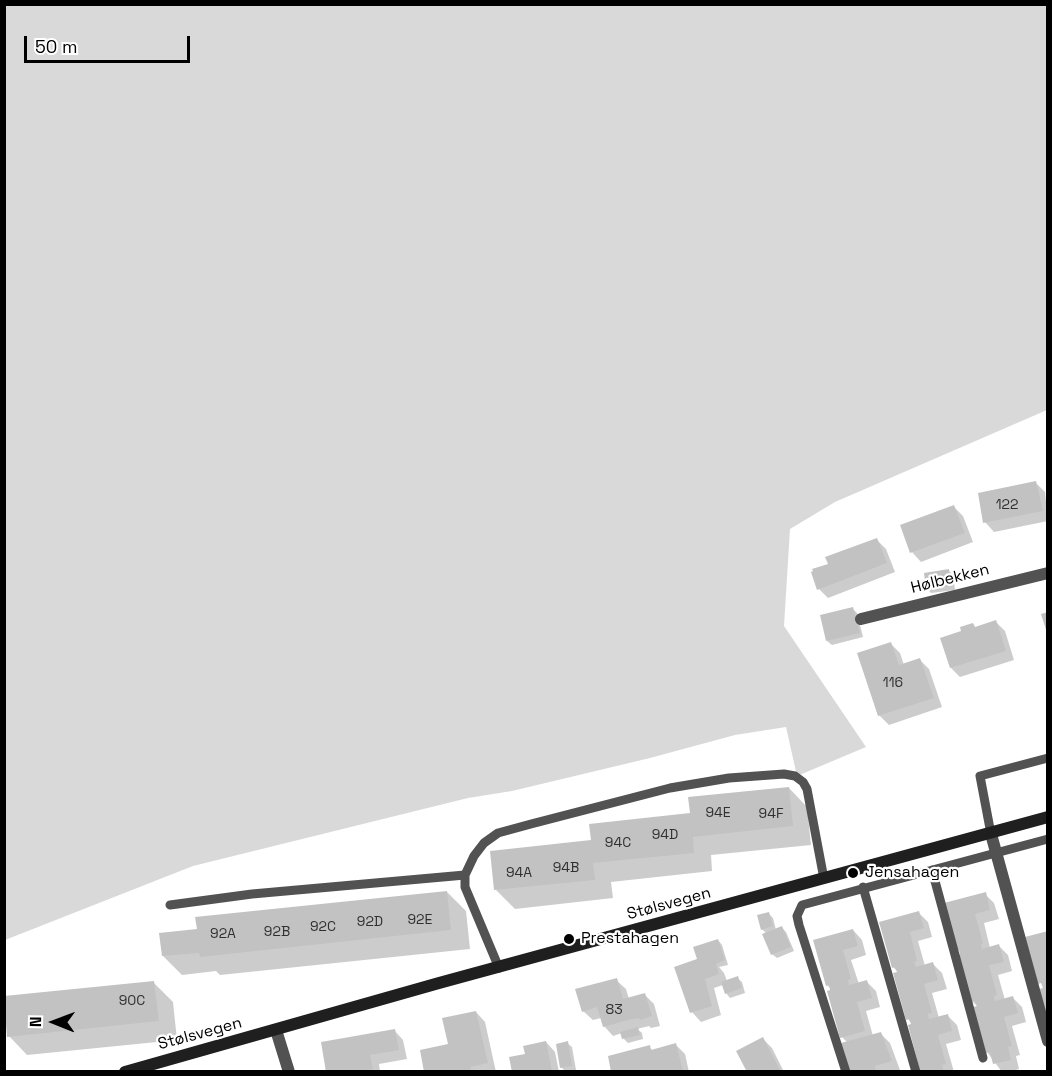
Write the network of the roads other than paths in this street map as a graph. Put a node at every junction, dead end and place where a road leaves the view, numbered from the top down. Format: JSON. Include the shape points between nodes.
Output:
{"nodes":[{"id":1,"x":1047,"y":573,"type":"edge"},
{"id":2,"x":861,"y":619,"type":"dead end"},
{"id":3,"x":1047,"y":758,"type":"edge"},
{"id":4,"x":1047,"y":817,"type":"edge"},
{"id":5,"x":992,"y":834,"type":"junction"},
{"id":6,"x":1047,"y":839,"type":"edge"},
{"id":7,"x":997,"y":853,"type":"junction"},
{"id":8,"x":932,"y":870,"type":"junction"},
{"id":9,"x":465,"y":875,"type":"junction"},
{"id":10,"x":824,"y":879,"type":"junction"},
{"id":11,"x":863,"y":888,"type":"junction"},
{"id":12,"x":170,"y":905,"type":"dead end"},
{"id":13,"x":498,"y":968,"type":"junction"},
{"id":14,"x":276,"y":1030,"type":"junction"},
{"id":15,"x":1047,"y":1041,"type":"edge"},
{"id":16,"x":983,"y":1058,"type":"dead end"},
{"id":17,"x":125,"y":1071,"type":"edge"},
{"id":18,"x":289,"y":1071,"type":"edge"},
{"id":19,"x":846,"y":1071,"type":"edge"},
{"id":20,"x":916,"y":1071,"type":"edge"}],
"edges":[{"from":1,"to":2,"type":"street","name":"Hølbekken"},
{"from":3,"to":5,"type":"lane","via":[[980,776]]},
{"from":4,"to":5,"type":"street","name":"Stølsvegen"},
{"from":5,"to":7,"type":"street"},
{"from":5,"to":10,"type":"street","name":"Stølsvegen"},
{"from":6,"to":7,"type":"lane"},
{"from":7,"to":8,"type":"lane"},
{"from":7,"to":15,"type":"street"},
{"from":8,"to":11,"type":"lane"},
{"from":8,"to":16,"type":"lane"},
{"from":9,"to":10,"type":"lane","via":[[484,843],[498,833],[670,788],[783,774],[795,776],[807,789]]},
{"from":9,"to":12,"type":"lane"},
{"from":9,"to":13,"type":"lane","via":[[465,887]]},
{"from":10,"to":13,"type":"street","name":"Stølsvegen"},
{"from":11,"to":19,"type":"lane","via":[[802,905],[797,916]]},
{"from":11,"to":20,"type":"lane"},
{"from":13,"to":14,"type":"street","name":"Stølsvegen"},
{"from":14,"to":17,"type":"street","name":"Stølsvegen"},
{"from":14,"to":18,"type":"street"}]}
